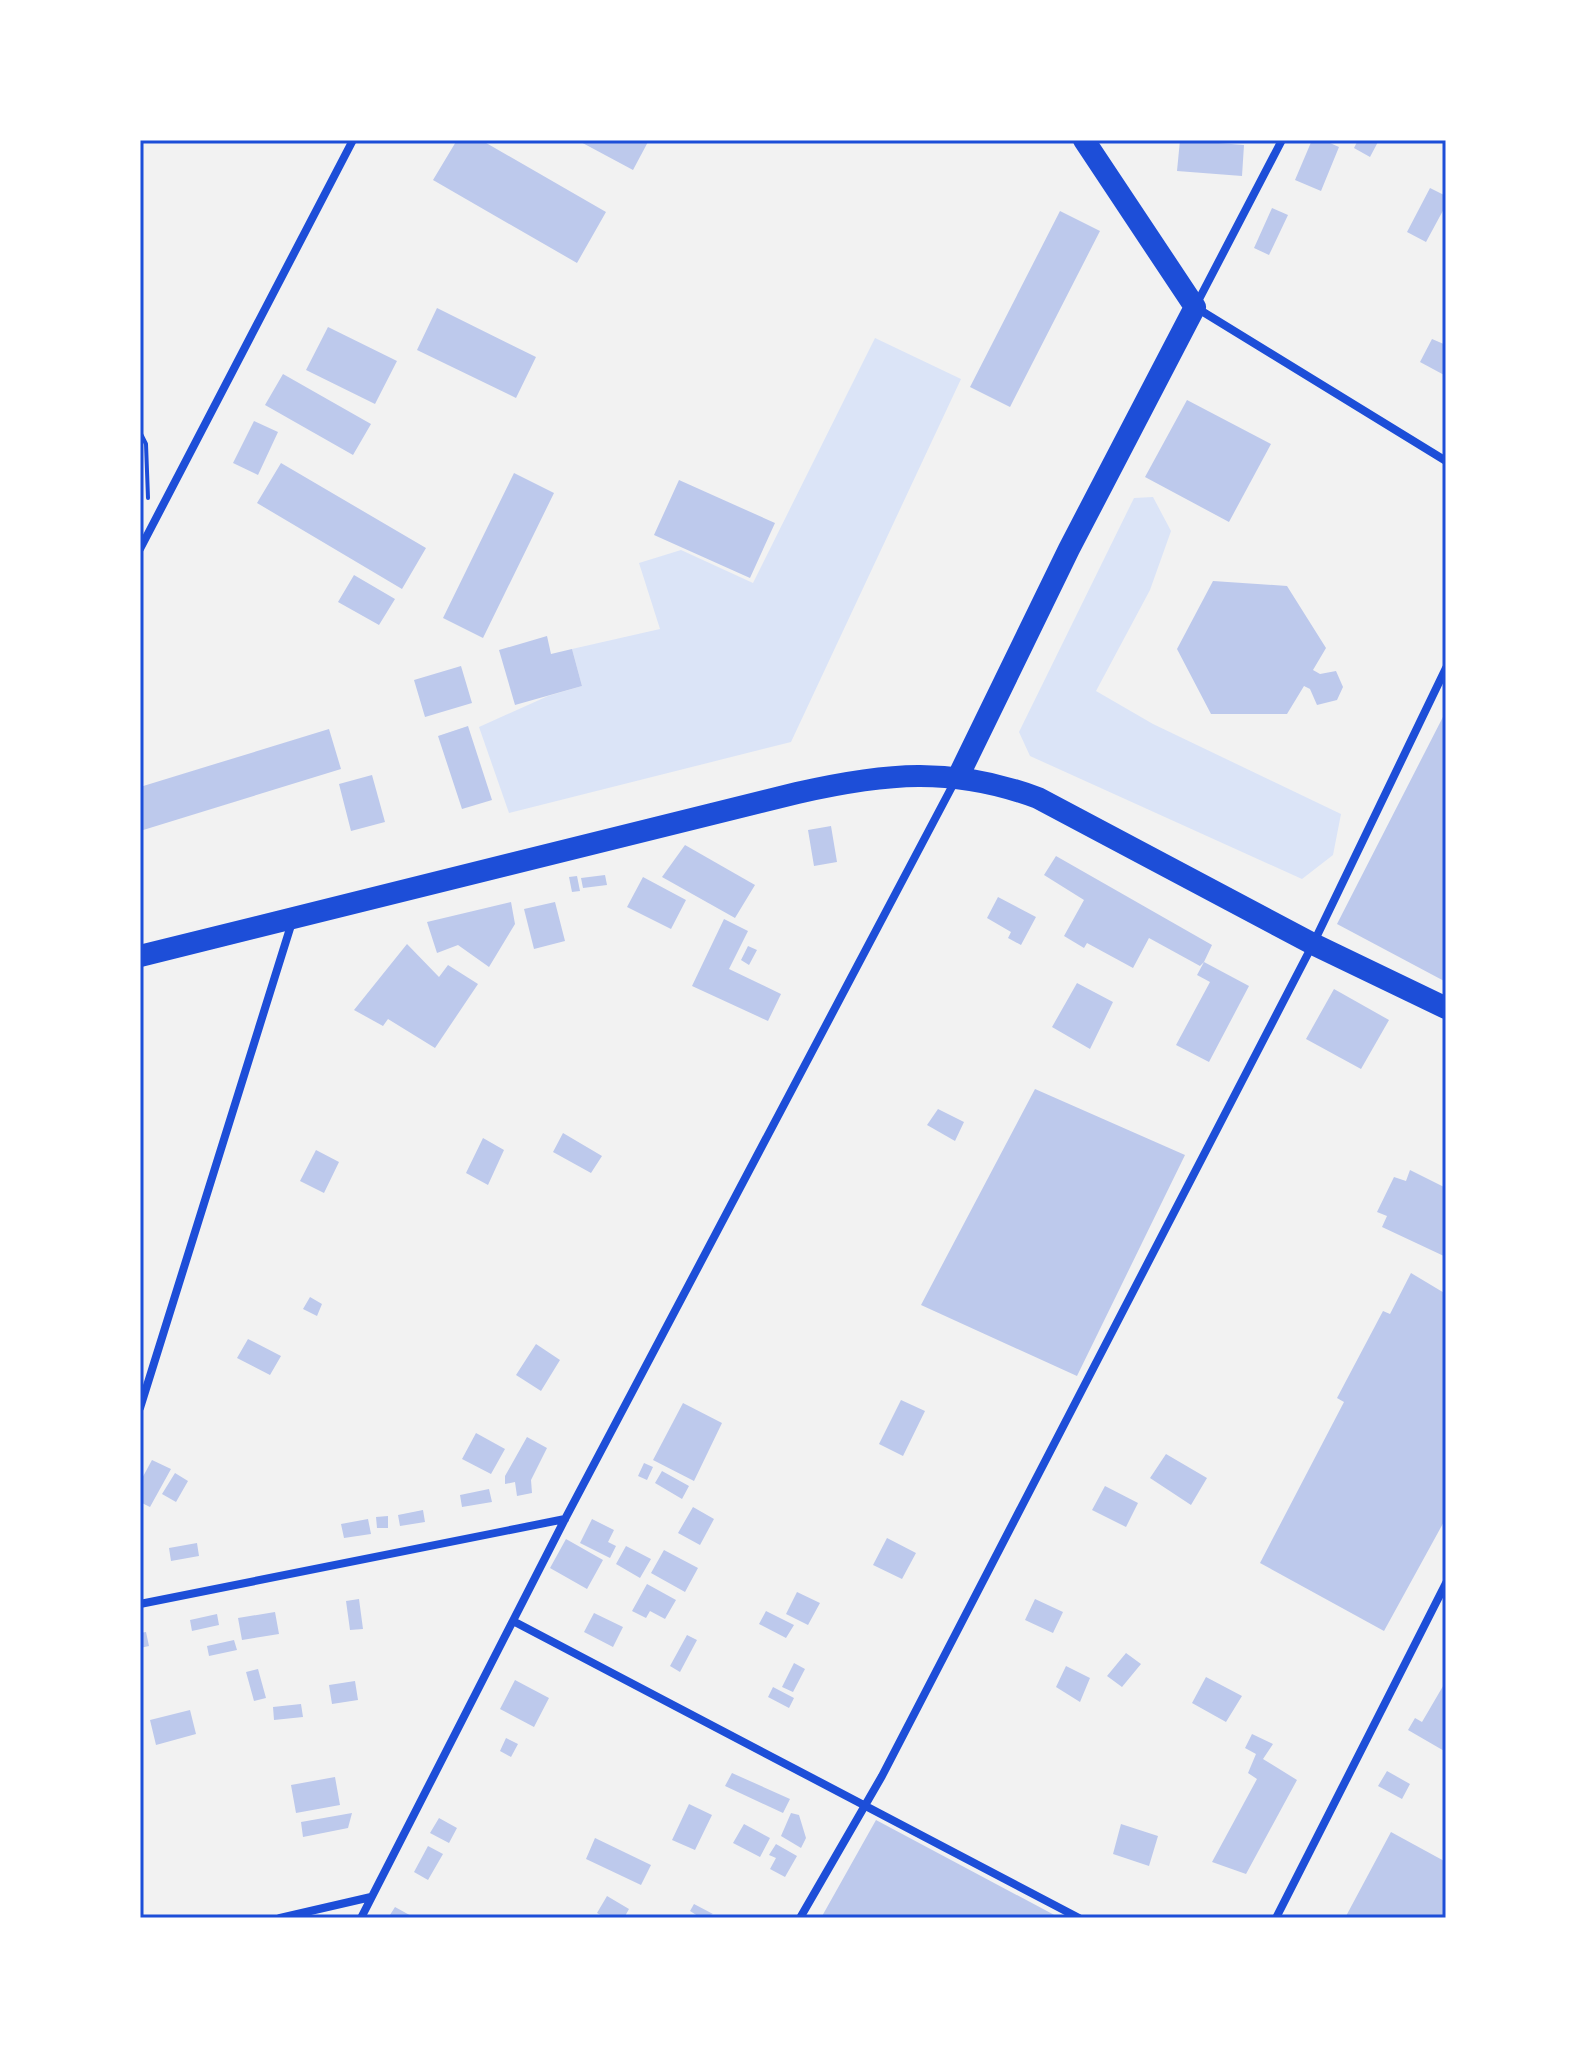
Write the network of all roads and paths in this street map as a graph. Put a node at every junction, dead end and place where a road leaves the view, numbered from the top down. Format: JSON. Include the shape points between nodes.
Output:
{"nodes":[{"id":1,"x":353,"y":140,"type":"edge"},
{"id":2,"x":1084,"y":140,"type":"edge"},
{"id":3,"x":1282,"y":140,"type":"edge"},
{"id":4,"x":1195,"y":307,"type":"junction"},
{"id":5,"x":140,"y":432,"type":"edge"},
{"id":6,"x":1446,"y":461,"type":"edge"},
{"id":7,"x":148,"y":533,"type":"junction"},
{"id":8,"x":140,"y":549,"type":"edge"},
{"id":9,"x":1446,"y":668,"type":"edge"},
{"id":10,"x":958,"y":777,"type":"junction"},
{"id":11,"x":293,"y":921,"type":"junction"},
{"id":12,"x":1313,"y":944,"type":"junction"},
{"id":13,"x":140,"y":956,"type":"edge"},
{"id":14,"x":1446,"y":1008,"type":"edge"},
{"id":15,"x":140,"y":1408,"type":"edge"},
{"id":16,"x":565,"y":1519,"type":"junction"},
{"id":17,"x":1446,"y":1583,"type":"edge"},
{"id":18,"x":140,"y":1604,"type":"edge"},
{"id":19,"x":513,"y":1621,"type":"junction"},
{"id":20,"x":865,"y":1807,"type":"junction"},
{"id":21,"x":371,"y":1897,"type":"junction"},
{"id":22,"x":280,"y":1918,"type":"edge"},
{"id":23,"x":361,"y":1918,"type":"edge"},
{"id":24,"x":800,"y":1918,"type":"edge"},
{"id":25,"x":1079,"y":1918,"type":"edge"},
{"id":26,"x":1276,"y":1918,"type":"edge"}],
"edges":[{"from":1,"to":7,"type":"street"},
{"from":2,"to":4,"type":"highway"},
{"from":3,"to":4,"type":"street"},
{"from":4,"to":6,"type":"street"},
{"from":4,"to":10,"type":"highway"},
{"from":5,"to":7,"type":"path","via":[[146,444]]},
{"from":7,"to":8,"type":"street"},
{"from":9,"to":12,"type":"street"},
{"from":10,"to":11,"type":"highway","via":[[911,773],[858,779]]},
{"from":10,"to":12,"type":"highway","via":[[1038,798]]},
{"from":10,"to":16,"type":"street"},
{"from":11,"to":13,"type":"highway"},
{"from":11,"to":15,"type":"street"},
{"from":12,"to":14,"type":"highway"},
{"from":12,"to":20,"type":"street"},
{"from":16,"to":18,"type":"street"},
{"from":16,"to":19,"type":"street"},
{"from":17,"to":26,"type":"street"},
{"from":19,"to":20,"type":"street"},
{"from":19,"to":21,"type":"street"},
{"from":20,"to":24,"type":"street"},
{"from":20,"to":25,"type":"street"},
{"from":21,"to":22,"type":"street"},
{"from":21,"to":23,"type":"street"}]}
